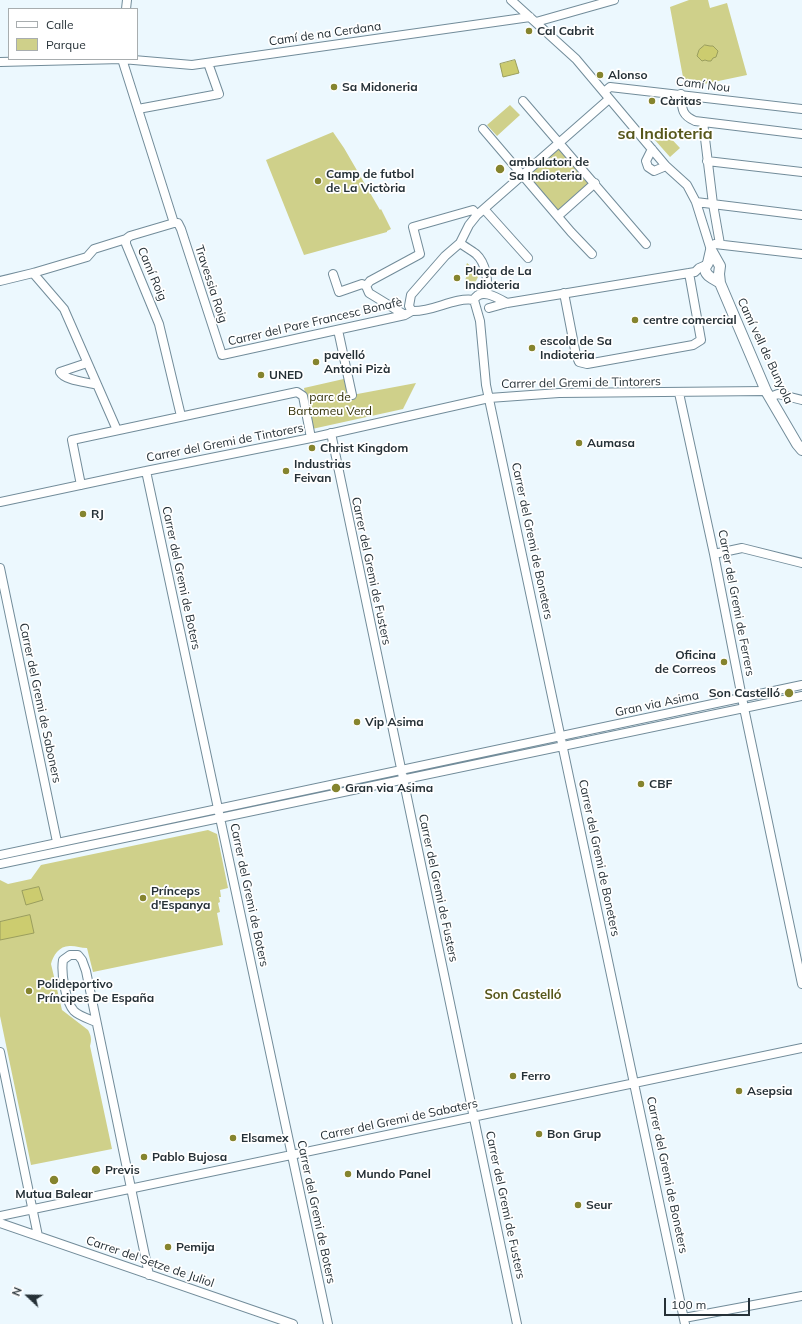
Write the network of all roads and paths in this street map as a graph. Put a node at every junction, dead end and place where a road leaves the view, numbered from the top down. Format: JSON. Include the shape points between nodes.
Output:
{"nodes":[{"id":1,"x":512,"y":0,"type":"edge"},
{"id":2,"x":614,"y":0,"type":"edge"},
{"id":3,"x":533,"y":20,"type":"junction"},
{"id":4,"x":81,"y":60,"type":"edge"},
{"id":5,"x":122,"y":60,"type":"edge"},
{"id":6,"x":138,"y":60,"type":"edge"},
{"id":7,"x":0,"y":62,"type":"edge"},
{"id":8,"x":208,"y":63,"type":"junction"},
{"id":9,"x":604,"y":92,"type":"junction"},
{"id":10,"x":681,"y":94,"type":"junction"},
{"id":11,"x":609,"y":99,"type":"junction"},
{"id":12,"x":523,"y":101,"type":"dead end"},
{"id":13,"x":138,"y":109,"type":"junction"},
{"id":14,"x":802,"y":109,"type":"edge"},
{"id":15,"x":703,"y":122,"type":"junction"},
{"id":16,"x":483,"y":130,"type":"dead end"},
{"id":17,"x":802,"y":134,"type":"edge"},
{"id":18,"x":560,"y":143,"type":"junction"},
{"id":19,"x":652,"y":149,"type":"junction"},
{"id":20,"x":707,"y":161,"type":"junction"},
{"id":21,"x":666,"y":166,"type":"junction"},
{"id":22,"x":802,"y":172,"type":"edge"},
{"id":23,"x":523,"y":176,"type":"junction"},
{"id":24,"x":595,"y":183,"type":"junction"},
{"id":25,"x":696,"y":202,"type":"junction"},
{"id":26,"x":713,"y":204,"type":"junction"},
{"id":27,"x":484,"y":209,"type":"junction"},
{"id":28,"x":477,"y":215,"type":"junction"},
{"id":29,"x":802,"y":215,"type":"edge"},
{"id":30,"x":558,"y":216,"type":"junction"},
{"id":31,"x":174,"y":223,"type":"junction"},
{"id":32,"x":126,"y":240,"type":"junction"},
{"id":33,"x":460,"y":243,"type":"junction"},
{"id":34,"x":646,"y":244,"type":"dead end"},
{"id":35,"x":714,"y":246,"type":"junction"},
{"id":36,"x":592,"y":254,"type":"dead end"},
{"id":37,"x":802,"y":254,"type":"edge"},
{"id":38,"x":528,"y":258,"type":"dead end"},
{"id":39,"x":713,"y":271,"type":"junction"},
{"id":40,"x":692,"y":272,"type":"junction"},
{"id":41,"x":34,"y":273,"type":"junction"},
{"id":42,"x":333,"y":274,"type":"dead end"},
{"id":43,"x":0,"y":281,"type":"edge"},
{"id":44,"x":366,"y":286,"type":"junction"},
{"id":45,"x":564,"y":293,"type":"junction"},
{"id":46,"x":487,"y":294,"type":"junction"},
{"id":47,"x":507,"y":303,"type":"junction"},
{"id":48,"x":475,"y":304,"type":"junction"},
{"id":49,"x":488,"y":309,"type":"junction"},
{"id":50,"x":409,"y":313,"type":"junction"},
{"id":51,"x":480,"y":321,"type":"junction"},
{"id":52,"x":338,"y":330,"type":"junction"},
{"id":53,"x":222,"y":355,"type":"joint"},
{"id":54,"x":88,"y":363,"type":"junction"},
{"id":55,"x":97,"y":385,"type":"junction"},
{"id":56,"x":679,"y":392,"type":"junction"},
{"id":57,"x":768,"y":394,"type":"junction"},
{"id":58,"x":352,"y":395,"type":"dead end"},
{"id":59,"x":489,"y":398,"type":"junction"},
{"id":60,"x":802,"y":400,"type":"edge"},
{"id":61,"x":181,"y":416,"type":"junction"},
{"id":62,"x":117,"y":430,"type":"junction"},
{"id":63,"x":331,"y":433,"type":"junction"},
{"id":64,"x":311,"y":438,"type":"junction"},
{"id":65,"x":802,"y":450,"type":"edge"},
{"id":66,"x":146,"y":471,"type":"junction"},
{"id":67,"x":81,"y":485,"type":"junction"},
{"id":68,"x":0,"y":502,"type":"edge"},
{"id":69,"x":714,"y":554,"type":"junction"},
{"id":70,"x":802,"y":563,"type":"edge"},
{"id":71,"x":0,"y":568,"type":"edge"},
{"id":72,"x":802,"y":685,"type":"edge"},
{"id":73,"x":802,"y":696,"type":"edge"},
{"id":74,"x":742,"y":698,"type":"junction"},
{"id":75,"x":744,"y":708,"type":"junction"},
{"id":76,"x":560,"y":737,"type":"junction"},
{"id":77,"x":562,"y":746,"type":"junction"},
{"id":78,"x":400,"y":769,"type":"junction"},
{"id":79,"x":403,"y":780,"type":"junction"},
{"id":80,"x":219,"y":808,"type":"junction"},
{"id":81,"x":221,"y":818,"type":"junction"},
{"id":82,"x":57,"y":842,"type":"junction"},
{"id":83,"x":0,"y":855,"type":"edge"},
{"id":84,"x":0,"y":864,"type":"edge"},
{"id":85,"x":798,"y":948,"type":"edge"},
{"id":86,"x":802,"y":984,"type":"edge"},
{"id":87,"x":96,"y":1022,"type":"junction"},
{"id":88,"x":802,"y":1048,"type":"edge"},
{"id":89,"x":0,"y":1052,"type":"edge"},
{"id":90,"x":635,"y":1083,"type":"junction"},
{"id":91,"x":474,"y":1117,"type":"junction"},
{"id":92,"x":292,"y":1155,"type":"junction"},
{"id":93,"x":131,"y":1189,"type":"junction"},
{"id":94,"x":33,"y":1210,"type":"junction"},
{"id":95,"x":0,"y":1216,"type":"edge"},
{"id":96,"x":0,"y":1222,"type":"edge"},
{"id":97,"x":38,"y":1236,"type":"junction"},
{"id":98,"x":149,"y":1275,"type":"junction"},
{"id":99,"x":802,"y":1296,"type":"edge"},
{"id":100,"x":685,"y":1321,"type":"edge"},
{"id":101,"x":292,"y":1324,"type":"edge"},
{"id":102,"x":328,"y":1324,"type":"edge"},
{"id":103,"x":518,"y":1324,"type":"edge"}],
"edges":[{"from":1,"to":3,"type":"street"},
{"from":2,"to":3,"type":"street","name":"Camí de na Cerdana"},
{"from":3,"to":8,"type":"street","name":"Camí de na Cerdana"},
{"from":3,"to":9,"type":"street","via":[[576,59]]},
{"from":4,"to":7,"type":"street","name":"Camí de na Cerdana"},
{"from":5,"to":13,"type":"street"},
{"from":6,"to":8,"type":"street","name":"Camí de na Cerdana","via":[[192,65]]},
{"from":8,"to":13,"type":"street","via":[[219,94]]},
{"from":9,"to":10,"type":"street","name":"Camí Nou","via":[[610,87]]},
{"from":9,"to":11,"type":"street"},
{"from":10,"to":14,"type":"street","name":"Camí Nou"},
{"from":10,"to":15,"type":"street","via":[[683,112],[687,118]]},
{"from":11,"to":18,"type":"street"},
{"from":11,"to":19,"type":"street"},
{"from":12,"to":18,"type":"street"},
{"from":13,"to":31,"type":"street"},
{"from":15,"to":17,"type":"street"},
{"from":15,"to":20,"type":"street"},
{"from":16,"to":23,"type":"street"},
{"from":18,"to":23,"type":"street"},
{"from":18,"to":24,"type":"street"},
{"from":19,"to":21,"type":"street"},
{"from":19,"to":21,"type":"street","via":[[646,161],[648,167],[654,171]]},
{"from":20,"to":22,"type":"street"},
{"from":20,"to":26,"type":"street"},
{"from":21,"to":25,"type":"street","via":[[687,185]]},
{"from":23,"to":27,"type":"street"},
{"from":23,"to":30,"type":"street"},
{"from":24,"to":30,"type":"street"},
{"from":24,"to":34,"type":"street"},
{"from":25,"to":26,"type":"street"},
{"from":25,"to":35,"type":"street"},
{"from":26,"to":29,"type":"street"},
{"from":26,"to":35,"type":"street"},
{"from":27,"to":28,"type":"street"},
{"from":27,"to":38,"type":"street"},
{"from":28,"to":33,"type":"street"},
{"from":28,"to":44,"type":"street","via":[[473,210],[413,226],[420,254],[370,281]]},
{"from":30,"to":36,"type":"street"},
{"from":31,"to":32,"type":"street","name":"Camí Roig","via":[[130,236]]},
{"from":31,"to":53,"type":"street","name":"Travessia Roig","via":[[178,223],[181,229]]},
{"from":32,"to":41,"type":"street","via":[[94,249],[87,257]]},
{"from":32,"to":61,"type":"street","name":"Camí Roig","via":[[160,324]]},
{"from":33,"to":46,"type":"street","via":[[478,255],[485,268]]},
{"from":33,"to":50,"type":"street","via":[[410,295]]},
{"from":35,"to":37,"type":"street"},
{"from":35,"to":39,"type":"main road","name":"Camí vell de Bunyola"},
{"from":39,"to":40,"type":"street","via":[[699,268]]},
{"from":39,"to":57,"type":"main road","name":"Camí vell de Bunyola"},
{"from":40,"to":45,"type":"street"},
{"from":40,"to":45,"type":"street","via":[[701,340],[693,345],[587,364],[579,362],[576,355]]},
{"from":41,"to":43,"type":"street"},
{"from":41,"to":54,"type":"street","via":[[64,309]]},
{"from":42,"to":44,"type":"street","via":[[339,292],[362,284]]},
{"from":44,"to":50,"type":"street","via":[[369,293]]},
{"from":45,"to":47,"type":"street"},
{"from":46,"to":47,"type":"street"},
{"from":46,"to":48,"type":"street","via":[[478,295]]},
{"from":46,"to":49,"type":"street","via":[[492,301]]},
{"from":47,"to":49,"type":"street"},
{"from":48,"to":49,"type":"street","via":[[481,310]]},
{"from":48,"to":50,"type":"street","name":"Carrer del Pare Francesc Bonafè","via":[[468,299]]},
{"from":48,"to":51,"type":"street"},
{"from":49,"to":51,"type":"street"},
{"from":50,"to":52,"type":"street","name":"Carrer del Pare Francesc Bonafè"},
{"from":51,"to":59,"type":"street","name":"Carrer del Gremi de Boneters"},
{"from":52,"to":53,"type":"street","name":"Carrer del Pare Francesc Bonafè"},
{"from":52,"to":58,"type":"street"},
{"from":54,"to":55,"type":"street"},
{"from":54,"to":55,"type":"street","via":[[60,372],[62,376]]},
{"from":55,"to":62,"type":"street"},
{"from":56,"to":57,"type":"street","name":"Carrer del Gremi de Tintorers"},
{"from":56,"to":59,"type":"street","name":"Carrer del Gremi de Tintorers","via":[[559,393]]},
{"from":56,"to":69,"type":"street","name":"Carrer del Gremi de Ferrers"},
{"from":57,"to":60,"type":"street","name":"Carrer del Gremi de Tintorers"},
{"from":57,"to":65,"type":"main road","name":"Camí vell de Bunyola"},
{"from":59,"to":63,"type":"street","name":"Carrer del Gremi de Tintorers"},
{"from":59,"to":76,"type":"street","name":"Carrer del Gremi de Boneters"},
{"from":61,"to":62,"type":"street"},
{"from":61,"to":64,"type":"street","via":[[297,392],[303,396]]},
{"from":62,"to":67,"type":"street","via":[[72,440]]},
{"from":63,"to":64,"type":"street","name":"Carrer del Gremi de Tintorers"},
{"from":63,"to":78,"type":"street","name":"Carrer del Gremi de Fusters"},
{"from":64,"to":66,"type":"street","name":"Carrer del Gremi de Tintorers"},
{"from":66,"to":67,"type":"street","name":"Carrer del Gremi de Tintorers"},
{"from":66,"to":80,"type":"street","name":"Carrer del Gremi de Boters"},
{"from":67,"to":68,"type":"street","name":"Carrer del Gremi de Tintorers"},
{"from":69,"to":70,"type":"street","via":[[742,548]]},
{"from":69,"to":74,"type":"street","name":"Carrer del Gremi de Ferrers"},
{"from":71,"to":82,"type":"street","name":"Carrer del Gremi de Saboners"},
{"from":72,"to":74,"type":"street","name":"Gran via Asima"},
{"from":73,"to":75,"type":"street","name":"Gran via Asima"},
{"from":74,"to":75,"type":"street","name":"Carrer del Gremi de Ferrers"},
{"from":74,"to":76,"type":"street","name":"Gran via Asima"},
{"from":75,"to":77,"type":"street","name":"Gran via Asima"},
{"from":75,"to":85,"type":"street","name":"Carrer del Gremi de Ferrers"},
{"from":76,"to":77,"type":"street","name":"Carrer del Gremi de Boneters"},
{"from":76,"to":78,"type":"street","name":"Gran via Asima"},
{"from":77,"to":79,"type":"street","name":"Gran via Asima"},
{"from":77,"to":90,"type":"street","name":"Carrer del Gremi de Boneters"},
{"from":78,"to":79,"type":"street","name":"Carrer del Gremi de Fusters"},
{"from":78,"to":80,"type":"street","name":"Gran via Asima"},
{"from":79,"to":81,"type":"street","name":"Gran via Asima"},
{"from":79,"to":91,"type":"street","name":"Carrer del Gremi de Fusters"},
{"from":80,"to":81,"type":"street","name":"Carrer del Gremi de Boters"},
{"from":80,"to":82,"type":"street","name":"Gran via Asima"},
{"from":81,"to":84,"type":"street","name":"Gran via Asima"},
{"from":81,"to":92,"type":"street","name":"Carrer del Gremi de Boters"},
{"from":82,"to":83,"type":"street","name":"Gran via Asima"},
{"from":85,"to":86,"type":"street","name":"Carrer del Gremi de Ferrers"},
{"from":87,"to":87,"type":"street","via":[[82,960],[78,955],[70,955],[62,960],[68,1003],[74,1012]]},
{"from":87,"to":93,"type":"street"},
{"from":88,"to":90,"type":"street","name":"Carrer del Gremi de Sabaters"},
{"from":89,"to":94,"type":"street"},
{"from":90,"to":91,"type":"street","name":"Carrer del Gremi de Sabaters"},
{"from":90,"to":100,"type":"street","name":"Carrer del Gremi de Boneters"},
{"from":91,"to":92,"type":"street","name":"Carrer del Gremi de Sabaters"},
{"from":91,"to":103,"type":"street","name":"Carrer del Gremi de Fusters"},
{"from":92,"to":93,"type":"street","name":"Carrer del Gremi de Sabaters"},
{"from":92,"to":102,"type":"street","name":"Carrer del Gremi de Boters"},
{"from":93,"to":94,"type":"street","name":"Carrer del Gremi de Sabaters"},
{"from":93,"to":98,"type":"street"},
{"from":94,"to":95,"type":"street","name":"Carrer del Gremi de Sabaters"},
{"from":94,"to":97,"type":"street"},
{"from":96,"to":97,"type":"street","name":"Carrer del Setze de Juliol"},
{"from":97,"to":98,"type":"street","name":"Carrer del Setze de Juliol"},
{"from":98,"to":101,"type":"street","name":"Carrer del Setze de Juliol"},
{"from":99,"to":100,"type":"street"}]}
